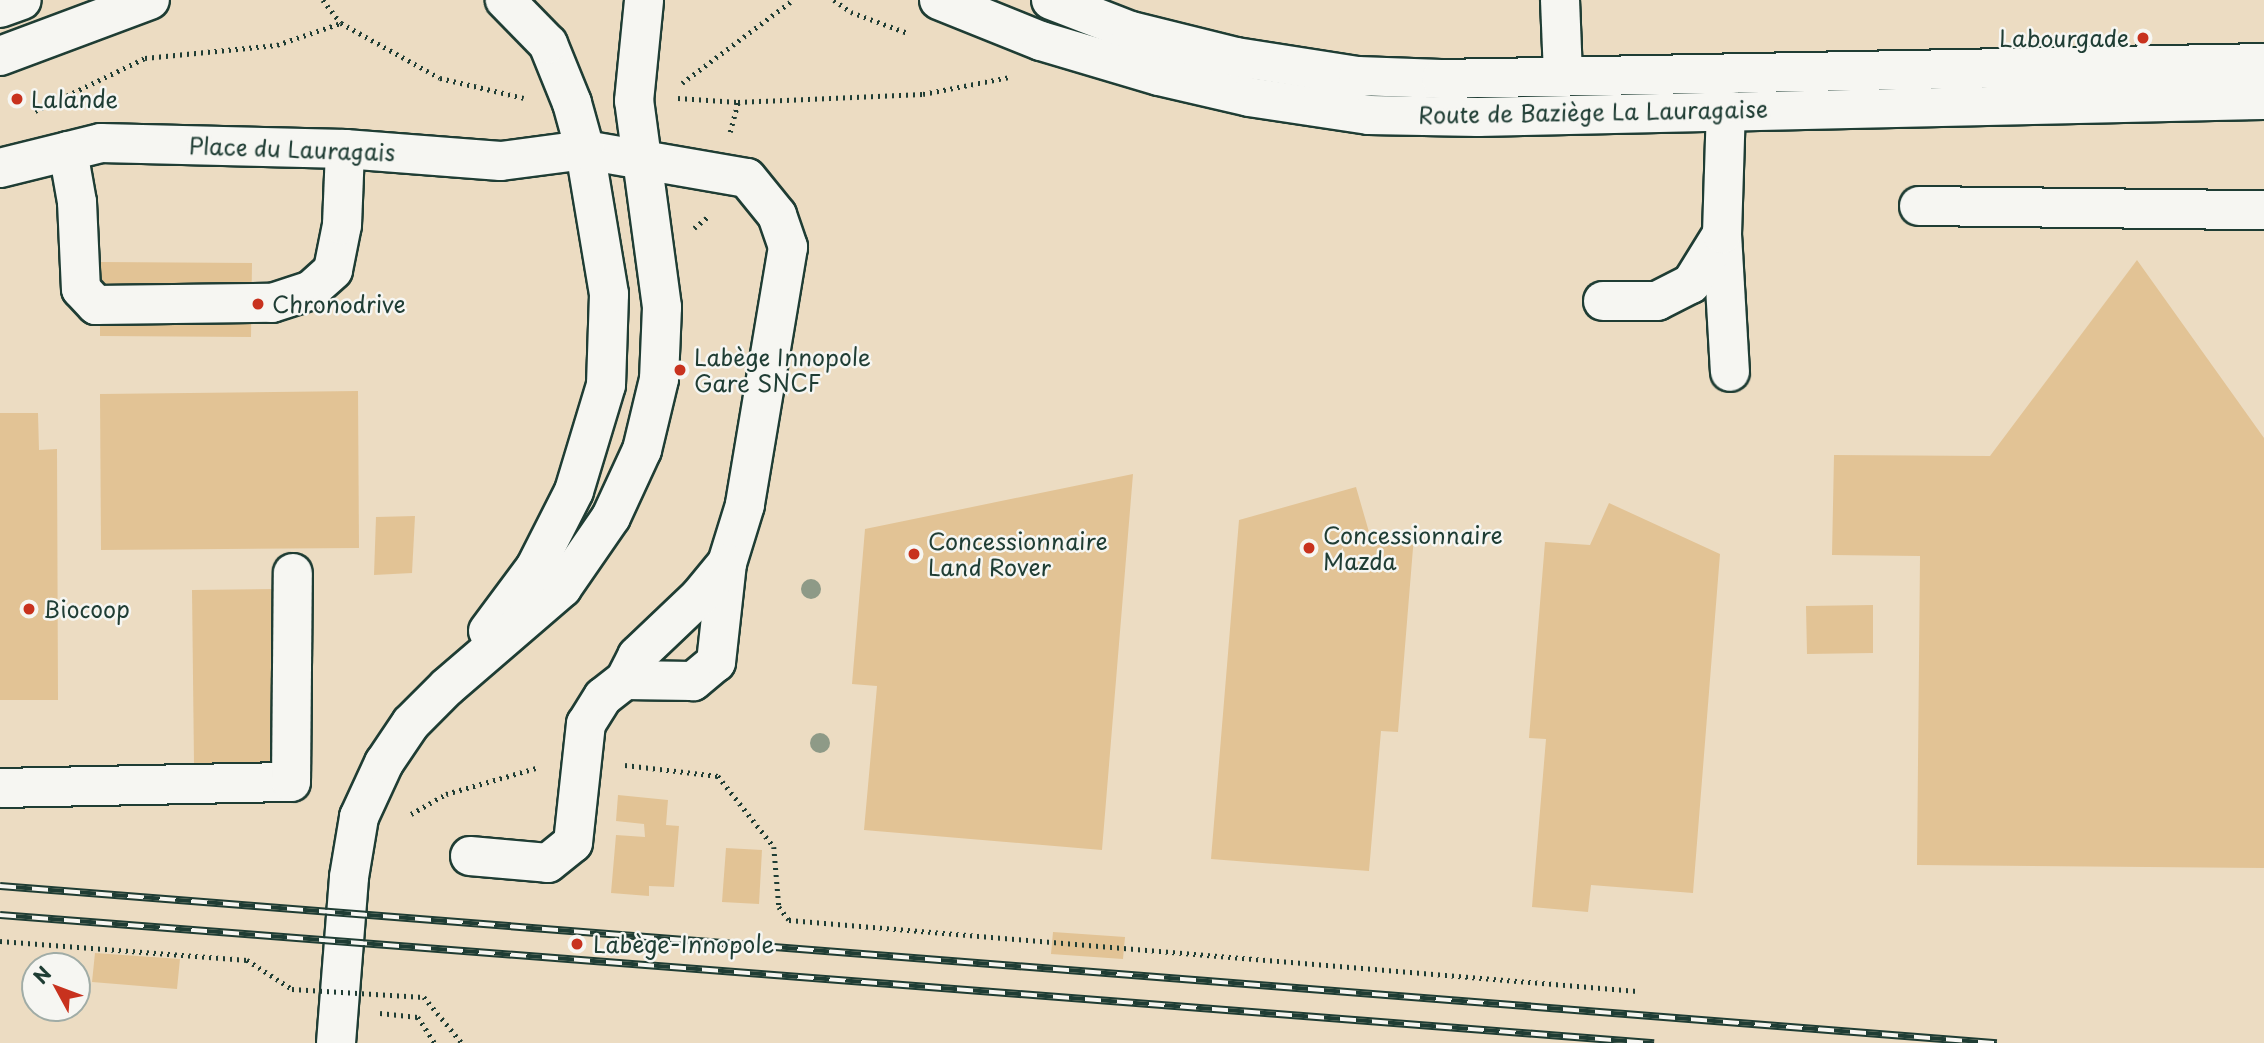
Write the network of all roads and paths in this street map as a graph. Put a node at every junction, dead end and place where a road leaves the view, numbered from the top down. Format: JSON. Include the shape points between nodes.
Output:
{"nodes":[{"id":1,"x":22,"y":0,"type":"edge"},
{"id":2,"x":150,"y":0,"type":"edge"},
{"id":3,"x":323,"y":0,"type":"edge"},
{"id":4,"x":505,"y":0,"type":"edge"},
{"id":5,"x":644,"y":0,"type":"edge"},
{"id":6,"x":793,"y":0,"type":"edge"},
{"id":7,"x":939,"y":0,"type":"edge"},
{"id":8,"x":1051,"y":0,"type":"edge"},
{"id":9,"x":1560,"y":0,"type":"edge"},
{"id":10,"x":0,"y":8,"type":"edge"},
{"id":11,"x":341,"y":23,"type":"junction"},
{"id":12,"x":0,"y":56,"type":"edge"},
{"id":13,"x":2264,"y":63,"type":"edge"},
{"id":14,"x":1023,"y":74,"type":"dead end"},
{"id":15,"x":1563,"y":76,"type":"junction"},
{"id":16,"x":674,"y":89,"type":"dead end"},
{"id":17,"x":663,"y":97,"type":"dead end"},
{"id":18,"x":533,"y":99,"type":"dead end"},
{"id":19,"x":2264,"y":100,"type":"edge"},
{"id":20,"x":1726,"y":109,"type":"junction"},
{"id":21,"x":32,"y":113,"type":"dead end"},
{"id":22,"x":345,"y":149,"type":"junction"},
{"id":23,"x":585,"y":150,"type":"junction"},
{"id":24,"x":68,"y":151,"type":"junction"},
{"id":25,"x":645,"y":161,"type":"junction"},
{"id":26,"x":0,"y":168,"type":"edge"},
{"id":27,"x":1919,"y":206,"type":"dead end"},
{"id":28,"x":2264,"y":210,"type":"edge"},
{"id":29,"x":1722,"y":234,"type":"junction"},
{"id":30,"x":1603,"y":301,"type":"dead end"},
{"id":31,"x":1730,"y":372,"type":"dead end"},
{"id":32,"x":727,"y":563,"type":"junction"},
{"id":33,"x":293,"y":573,"type":"dead end"},
{"id":34,"x":625,"y":680,"type":"junction"},
{"id":35,"x":447,"y":687,"type":"junction"},
{"id":36,"x":563,"y":763,"type":"junction"},
{"id":37,"x":0,"y":788,"type":"edge"},
{"id":38,"x":405,"y":817,"type":"dead end"},
{"id":39,"x":470,"y":856,"type":"dead end"},
{"id":40,"x":0,"y":941,"type":"edge"},
{"id":41,"x":1637,"y":990,"type":"dead end"},
{"id":42,"x":375,"y":1012,"type":"dead end"},
{"id":43,"x":337,"y":1030,"type":"edge"},
{"id":44,"x":435,"y":1043,"type":"edge"},
{"id":45,"x":462,"y":1043,"type":"edge"}],
"edges":[{"from":1,"to":10,"type":"street"},
{"from":2,"to":12,"type":"street"},
{"from":3,"to":11,"type":"path"},
{"from":4,"to":23,"type":"street","via":[[548,44]]},
{"from":5,"to":25,"type":"street","via":[[639,13],[634,101]]},
{"from":6,"to":16,"type":"path"},
{"from":7,"to":20,"type":"street","name":"Route de Baziège La Lauragaise","via":[[1041,41],[1159,76],[1249,97],[1369,115],[1478,117]]},
{"from":8,"to":15,"type":"street","name":"Route de Baziège La Lauragaise","via":[[1131,31],[1223,54],[1359,76]]},
{"from":9,"to":15,"type":"street"},
{"from":11,"to":18,"type":"path","via":[[440,78],[498,96]]},
{"from":11,"to":21,"type":"path","via":[[277,45],[145,58]]},
{"from":13,"to":15,"type":"street","name":"Route de Baziège La Lauragaise"},
{"from":14,"to":17,"type":"path","via":[[923,94],[738,102]]},
{"from":19,"to":20,"type":"street","name":"Route de Baziège La Lauragaise"},
{"from":20,"to":29,"type":"street"},
{"from":22,"to":23,"type":"street","name":"Place du Lauragais","via":[[501,162]]},
{"from":22,"to":24,"type":"street","name":"Place du Lauragais","via":[[101,144]]},
{"from":22,"to":24,"type":"street","via":[[342,225],[333,270],[310,291],[259,304],[96,305],[81,289],[77,202]]},
{"from":23,"to":25,"type":"street","name":"Place du Lauragais"},
{"from":23,"to":35,"type":"street","via":[[609,294],[606,386],[574,491],[535,568]]},
{"from":24,"to":26,"type":"street","name":"Place du Lauragais"},
{"from":25,"to":32,"type":"street","name":"Place du Lauragais","via":[[747,178],[777,215],[788,247],[745,505]]},
{"from":25,"to":35,"type":"street","via":[[662,307],[659,379],[642,450],[611,517],[562,588]]},
{"from":27,"to":28,"type":"street"},
{"from":29,"to":30,"type":"street","via":[[1691,284],[1657,300]]},
{"from":29,"to":31,"type":"street"},
{"from":32,"to":34,"type":"street","via":[[699,597],[637,656]]},
{"from":32,"to":34,"type":"street","via":[[716,662],[693,681]]},
{"from":33,"to":37,"type":"street","via":[[291,782]]},
{"from":34,"to":36,"type":"street","via":[[603,697]]},
{"from":35,"to":43,"type":"street","via":[[411,723],[384,762],[359,817],[349,877]]},
{"from":36,"to":38,"type":"path","via":[[446,794]]},
{"from":36,"to":39,"type":"street","via":[[573,843],[548,863]]},
{"from":36,"to":41,"type":"path","via":[[719,776],[774,847],[779,907],[789,919]]},
{"from":40,"to":45,"type":"path","bridge":true,"via":[[247,960],[292,989],[424,997]]},
{"from":42,"to":44,"type":"path","via":[[418,1017]]}]}
